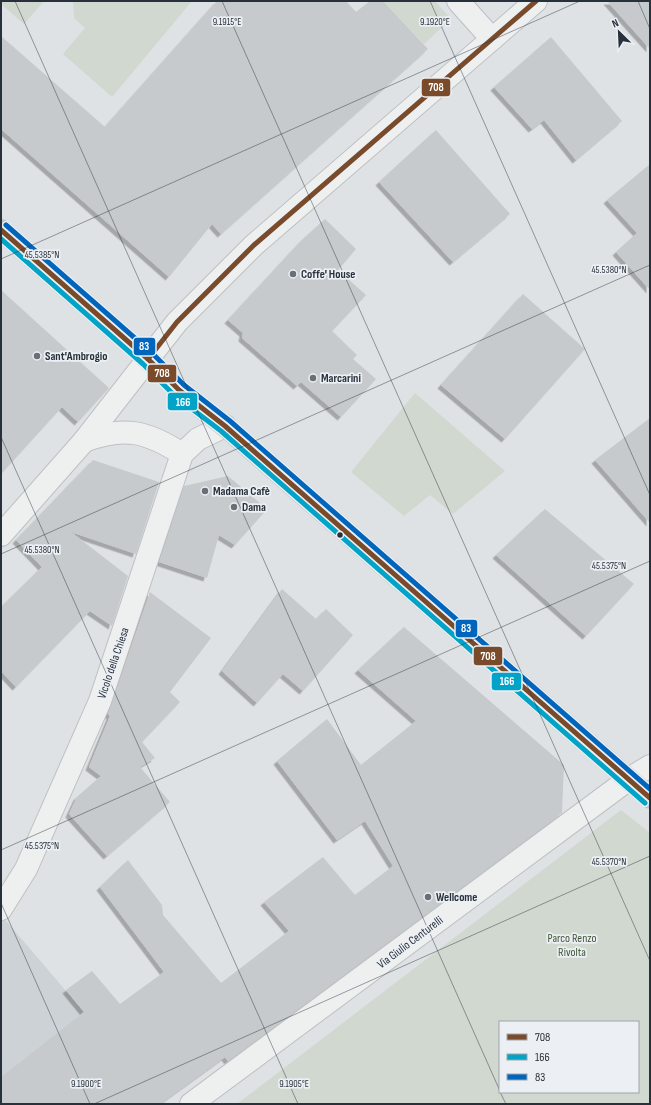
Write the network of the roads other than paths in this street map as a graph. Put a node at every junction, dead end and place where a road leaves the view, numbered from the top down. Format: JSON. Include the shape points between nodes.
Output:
{"nodes":[{"id":1,"x":458,"y":1,"type":"edge"},
{"id":2,"x":536,"y":1,"type":"edge"},
{"id":3,"x":492,"y":39,"type":"junction"},
{"id":4,"x":1,"y":230,"type":"edge"},
{"id":5,"x":148,"y":359,"type":"junction"},
{"id":6,"x":225,"y":426,"type":"junction"},
{"id":7,"x":84,"y":441,"type":"junction"},
{"id":8,"x":182,"y":454,"type":"junction"},
{"id":9,"x":1,"y":535,"type":"edge"},
{"id":10,"x":650,"y":766,"type":"edge"},
{"id":11,"x":629,"y":779,"type":"junction"},
{"id":12,"x":650,"y":798,"type":"edge"},
{"id":13,"x":1,"y":909,"type":"edge"},
{"id":14,"x":191,"y":1104,"type":"edge"}],
"edges":[{"from":1,"to":3,"type":"street"},
{"from":2,"to":3,"type":"street"},
{"from":3,"to":5,"type":"street","via":[[254,245],[177,322]]},
{"from":4,"to":5,"type":"main road"},
{"from":5,"to":6,"type":"main road","via":[[179,390]]},
{"from":5,"to":7,"type":"street"},
{"from":6,"to":8,"type":"street","name":"Vicolo della Chiesa","via":[[198,439]]},
{"from":6,"to":11,"type":"main road"},
{"from":7,"to":8,"type":"street","via":[[104,434],[124,432],[145,435],[165,442]]},
{"from":7,"to":9,"type":"street"},
{"from":8,"to":13,"type":"street","name":"Vicolo della Chiesa","via":[[100,701],[26,869]]},
{"from":10,"to":11,"type":"street","name":"Via Giulio Centurelli"},
{"from":11,"to":12,"type":"main road"},
{"from":11,"to":14,"type":"street","name":"Via Giulio Centurelli"}]}
